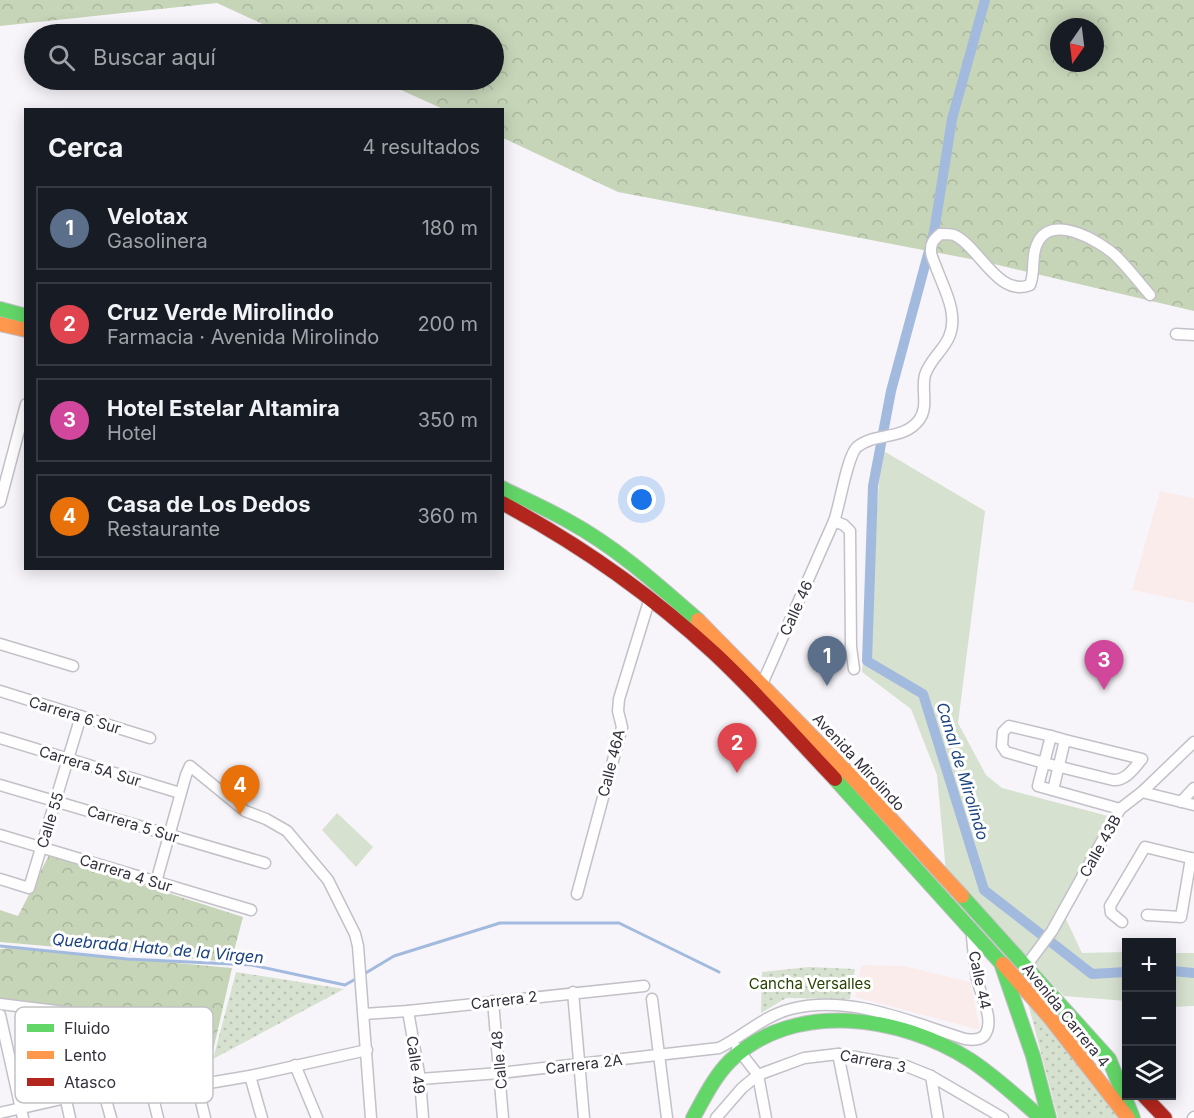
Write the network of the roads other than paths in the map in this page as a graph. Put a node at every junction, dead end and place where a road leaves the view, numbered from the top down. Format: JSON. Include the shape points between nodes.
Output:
{"nodes":[{"id":1,"x":1150,"y":294,"type":"dead end"},
{"id":2,"x":0,"y":309,"type":"edge"},
{"id":3,"x":24,"y":315,"type":"edge"},
{"id":4,"x":0,"y":324,"type":"edge"},
{"id":5,"x":24,"y":330,"type":"edge"},
{"id":6,"x":1176,"y":334,"type":"dead end"},
{"id":7,"x":1194,"y":335,"type":"edge"},
{"id":8,"x":24,"y":412,"type":"edge"},
{"id":9,"x":504,"y":489,"type":"edge"},
{"id":10,"x":0,"y":502,"type":"edge"},
{"id":11,"x":504,"y":504,"type":"edge"},
{"id":12,"x":834,"y":521,"type":"junction"},
{"id":13,"x":650,"y":598,"type":"junction"},
{"id":14,"x":0,"y":644,"type":"edge"},
{"id":15,"x":73,"y":666,"type":"dead end"},
{"id":16,"x":854,"y":669,"type":"dead end"},
{"id":17,"x":758,"y":688,"type":"junction"},
{"id":18,"x":0,"y":691,"type":"edge"},
{"id":19,"x":81,"y":716,"type":"junction"},
{"id":20,"x":1050,"y":736,"type":"junction"},
{"id":21,"x":0,"y":738,"type":"edge"},
{"id":22,"x":150,"y":738,"type":"dead end"},
{"id":23,"x":1065,"y":740,"type":"junction"},
{"id":24,"x":1194,"y":742,"type":"edge"},
{"id":25,"x":68,"y":759,"type":"junction"},
{"id":26,"x":1044,"y":763,"type":"junction"},
{"id":27,"x":1059,"y":766,"type":"junction"},
{"id":28,"x":0,"y":785,"type":"edge"},
{"id":29,"x":1194,"y":788,"type":"edge"},
{"id":30,"x":1053,"y":790,"type":"junction"},
{"id":31,"x":1142,"y":792,"type":"junction"},
{"id":32,"x":180,"y":793,"type":"junction"},
{"id":33,"x":55,"y":801,"type":"junction"},
{"id":34,"x":1181,"y":802,"type":"junction"},
{"id":35,"x":1194,"y":805,"type":"edge"},
{"id":36,"x":1120,"y":809,"type":"junction"},
{"id":37,"x":169,"y":834,"type":"junction"},
{"id":38,"x":0,"y":835,"type":"edge"},
{"id":39,"x":41,"y":848,"type":"junction"},
{"id":40,"x":1192,"y":858,"type":"edge"},
{"id":41,"x":265,"y":863,"type":"dead end"},
{"id":42,"x":0,"y":879,"type":"edge"},
{"id":43,"x":156,"y":882,"type":"junction"},
{"id":44,"x":577,"y":894,"type":"dead end"},
{"id":45,"x":252,"y":910,"type":"dead end"},
{"id":46,"x":1148,"y":915,"type":"dead end"},
{"id":47,"x":1122,"y":922,"type":"dead end"},
{"id":48,"x":971,"y":928,"type":"junction"},
{"id":49,"x":1001,"y":963,"type":"junction"},
{"id":50,"x":1026,"y":966,"type":"junction"},
{"id":51,"x":644,"y":986,"type":"dead end"},
{"id":52,"x":573,"y":992,"type":"junction"},
{"id":53,"x":652,"y":999,"type":"dead end"},
{"id":54,"x":493,"y":1001,"type":"junction"},
{"id":55,"x":0,"y":1004,"type":"edge"},
{"id":56,"x":20,"y":1007,"type":"edge"},
{"id":57,"x":408,"y":1011,"type":"junction"},
{"id":58,"x":364,"y":1014,"type":"junction"},
{"id":59,"x":0,"y":1015,"type":"edge"},
{"id":60,"x":736,"y":1047,"type":"junction"},
{"id":61,"x":367,"y":1050,"type":"junction"},
{"id":62,"x":838,"y":1053,"type":"junction"},
{"id":63,"x":658,"y":1055,"type":"junction"},
{"id":64,"x":1108,"y":1059,"type":"junction"},
{"id":65,"x":580,"y":1064,"type":"junction"},
{"id":66,"x":295,"y":1065,"type":"junction"},
{"id":67,"x":500,"y":1073,"type":"junction"},
{"id":68,"x":1122,"y":1073,"type":"edge"},
{"id":69,"x":758,"y":1075,"type":"junction"},
{"id":70,"x":250,"y":1076,"type":"junction"},
{"id":71,"x":931,"y":1076,"type":"junction"},
{"id":72,"x":420,"y":1079,"type":"junction"},
{"id":73,"x":15,"y":1082,"type":"edge"},
{"id":74,"x":213,"y":1082,"type":"edge"},
{"id":75,"x":1149,"y":1100,"type":"edge"},
{"id":76,"x":51,"y":1103,"type":"edge"},
{"id":77,"x":66,"y":1103,"type":"edge"},
{"id":78,"x":107,"y":1103,"type":"edge"},
{"id":79,"x":154,"y":1103,"type":"edge"},
{"id":80,"x":201,"y":1103,"type":"edge"},
{"id":81,"x":0,"y":1113,"type":"edge"},
{"id":82,"x":22,"y":1113,"type":"edge"},
{"id":83,"x":70,"y":1118,"type":"edge"},
{"id":84,"x":111,"y":1118,"type":"edge"},
{"id":85,"x":158,"y":1118,"type":"edge"},
{"id":86,"x":205,"y":1118,"type":"edge"},
{"id":87,"x":262,"y":1118,"type":"edge"},
{"id":88,"x":317,"y":1118,"type":"edge"},
{"id":89,"x":372,"y":1118,"type":"edge"},
{"id":90,"x":423,"y":1118,"type":"edge"},
{"id":91,"x":503,"y":1118,"type":"edge"},
{"id":92,"x":584,"y":1118,"type":"edge"},
{"id":93,"x":667,"y":1118,"type":"edge"},
{"id":94,"x":693,"y":1118,"type":"edge"},
{"id":95,"x":716,"y":1118,"type":"edge"},
{"id":96,"x":766,"y":1118,"type":"edge"},
{"id":97,"x":851,"y":1118,"type":"edge"},
{"id":98,"x":938,"y":1118,"type":"edge"},
{"id":99,"x":1003,"y":1118,"type":"edge"},
{"id":100,"x":1041,"y":1118,"type":"edge"},
{"id":101,"x":1049,"y":1118,"type":"edge"},
{"id":102,"x":1128,"y":1118,"type":"edge"},
{"id":103,"x":1133,"y":1118,"type":"edge"},
{"id":104,"x":1165,"y":1118,"type":"edge"}],
"edges":[{"from":1,"to":12,"type":"street","name":"Calle 46","via":[[1114,255],[1082,234],[1060,228],[1046,232],[1033,255],[1030,285],[1021,289],[989,269],[953,234],[940,234],[933,241],[931,254],[952,310],[953,327],[924,377],[921,417],[911,428],[858,447],[850,458]]},
{"from":2,"to":3,"type":"main road"},
{"from":4,"to":5,"type":"main road"},
{"from":6,"to":7,"type":"street"},
{"from":8,"to":10,"type":"street"},
{"from":9,"to":17,"type":"main road","name":"Avenida Mirolindo","via":[[570,522],[634,566],[697,619]]},
{"from":11,"to":13,"type":"main road","name":"Avenida Mirolindo","via":[[565,537]]},
{"from":12,"to":16,"type":"street","via":[[850,531]]},
{"from":12,"to":17,"type":"street","name":"Calle 46"},
{"from":13,"to":17,"type":"main road","name":"Avenida Mirolindo"},
{"from":13,"to":44,"type":"street","name":"Calle 46A","via":[[619,699],[622,728]]},
{"from":14,"to":15,"type":"street"},
{"from":17,"to":48,"type":"main road","name":"Avenida Mirolindo"},
{"from":17,"to":50,"type":"main road","name":"Avenida Mirolindo","via":[[805,729]]},
{"from":18,"to":19,"type":"street","name":"Carrera 6 Sur"},
{"from":19,"to":22,"type":"street","name":"Carrera 6 Sur"},
{"from":19,"to":25,"type":"street","name":"Calle 55"},
{"from":20,"to":23,"type":"street"},
{"from":20,"to":26,"type":"street"},
{"from":20,"to":26,"type":"street","via":[[1013,726],[1003,732],[1002,746],[1006,752]]},
{"from":21,"to":25,"type":"street","name":"Carrera 5A Sur"},
{"from":23,"to":27,"type":"street"},
{"from":23,"to":27,"type":"street","via":[[1142,759],[1117,781]]},
{"from":24,"to":31,"type":"street","name":"Calle 43B"},
{"from":25,"to":32,"type":"street","name":"Carrera 5A Sur"},
{"from":25,"to":33,"type":"street","name":"Calle 55"},
{"from":26,"to":27,"type":"street"},
{"from":26,"to":30,"type":"street","via":[[1038,786]]},
{"from":27,"to":30,"type":"street"},
{"from":28,"to":33,"type":"street","name":"Carrera 5 Sur"},
{"from":29,"to":34,"type":"street"},
{"from":30,"to":36,"type":"street"},
{"from":31,"to":34,"type":"street"},
{"from":31,"to":36,"type":"street","name":"Calle 43B"},
{"from":32,"to":37,"type":"street"},
{"from":32,"to":58,"type":"street","via":[[190,766],[245,811],[287,831],[328,880],[357,940]]},
{"from":33,"to":37,"type":"street","name":"Carrera 5 Sur"},
{"from":33,"to":39,"type":"street","name":"Calle 55"},
{"from":34,"to":35,"type":"street"},
{"from":36,"to":50,"type":"street","name":"Calle 43B","via":[[1052,931]]},
{"from":37,"to":41,"type":"street","name":"Carrera 5 Sur"},
{"from":37,"to":43,"type":"street"},
{"from":38,"to":39,"type":"street","name":"Carrera 4 Sur"},
{"from":39,"to":42,"type":"street","name":"Calle 55","via":[[29,888]]},
{"from":39,"to":43,"type":"street","name":"Carrera 4 Sur"},
{"from":40,"to":46,"type":"street","via":[[1181,917]]},
{"from":40,"to":47,"type":"street","via":[[1145,847],[1110,906],[1111,913]]},
{"from":43,"to":45,"type":"street","name":"Carrera 4 Sur"},
{"from":48,"to":49,"type":"main road","name":"Avenida Mirolindo"},
{"from":48,"to":60,"type":"street","name":"Calle 44","via":[[977,978],[987,1016],[986,1033],[981,1038],[965,1039],[850,1006],[819,1006],[791,1009],[760,1021]]},
{"from":49,"to":101,"type":"main road","name":"Avenida Mirolindo","via":[[1033,1056]]},
{"from":49,"to":102,"type":"main road","name":"Avenida Carrera 4","via":[[1051,1019]]},
{"from":50,"to":64,"type":"main road","name":"Avenida Mirolindo"},
{"from":51,"to":52,"type":"street","name":"Carrera 2"},
{"from":52,"to":54,"type":"street","name":"Carrera 2"},
{"from":52,"to":65,"type":"street"},
{"from":53,"to":63,"type":"street"},
{"from":54,"to":57,"type":"street","name":"Carrera 2"},
{"from":54,"to":67,"type":"street","name":"Calle 48"},
{"from":55,"to":56,"type":"street"},
{"from":57,"to":58,"type":"street","name":"Carrera 2"},
{"from":57,"to":72,"type":"street","name":"Calle 49"},
{"from":58,"to":61,"type":"street"},
{"from":59,"to":73,"type":"street"},
{"from":60,"to":63,"type":"street","name":"Carrera 2A"},
{"from":60,"to":69,"type":"street"},
{"from":60,"to":94,"type":"main road"},
{"from":60,"to":100,"type":"main road","via":[[798,1024],[831,1019],[867,1021],[957,1053]]},
{"from":61,"to":66,"type":"street"},
{"from":61,"to":89,"type":"street"},
{"from":62,"to":69,"type":"street","name":"Carrera 3","via":[[804,1058]]},
{"from":62,"to":71,"type":"street","name":"Carrera 3","via":[[906,1066]]},
{"from":62,"to":97,"type":"street"},
{"from":63,"to":65,"type":"street","name":"Carrera 2A"},
{"from":63,"to":93,"type":"street"},
{"from":64,"to":68,"type":"main road","name":"Avenida Carrera 4"},
{"from":64,"to":103,"type":"main road","name":"Avenida Mirolindo"},
{"from":65,"to":67,"type":"street","name":"Carrera 2A"},
{"from":65,"to":92,"type":"street"},
{"from":66,"to":70,"type":"street"},
{"from":66,"to":88,"type":"street"},
{"from":67,"to":72,"type":"street","name":"Carrera 2A"},
{"from":67,"to":91,"type":"street","name":"Calle 48"},
{"from":69,"to":95,"type":"street","name":"Carrera 3"},
{"from":69,"to":96,"type":"street"},
{"from":70,"to":74,"type":"street"},
{"from":70,"to":87,"type":"street"},
{"from":71,"to":98,"type":"street"},
{"from":71,"to":99,"type":"street","name":"Carrera 3"},
{"from":72,"to":90,"type":"street","name":"Calle 49"},
{"from":75,"to":104,"type":"main road"},
{"from":76,"to":82,"type":"street"},
{"from":77,"to":83,"type":"street"},
{"from":78,"to":84,"type":"street"},
{"from":79,"to":85,"type":"street"},
{"from":80,"to":86,"type":"street"},
{"from":81,"to":82,"type":"street"}]}
